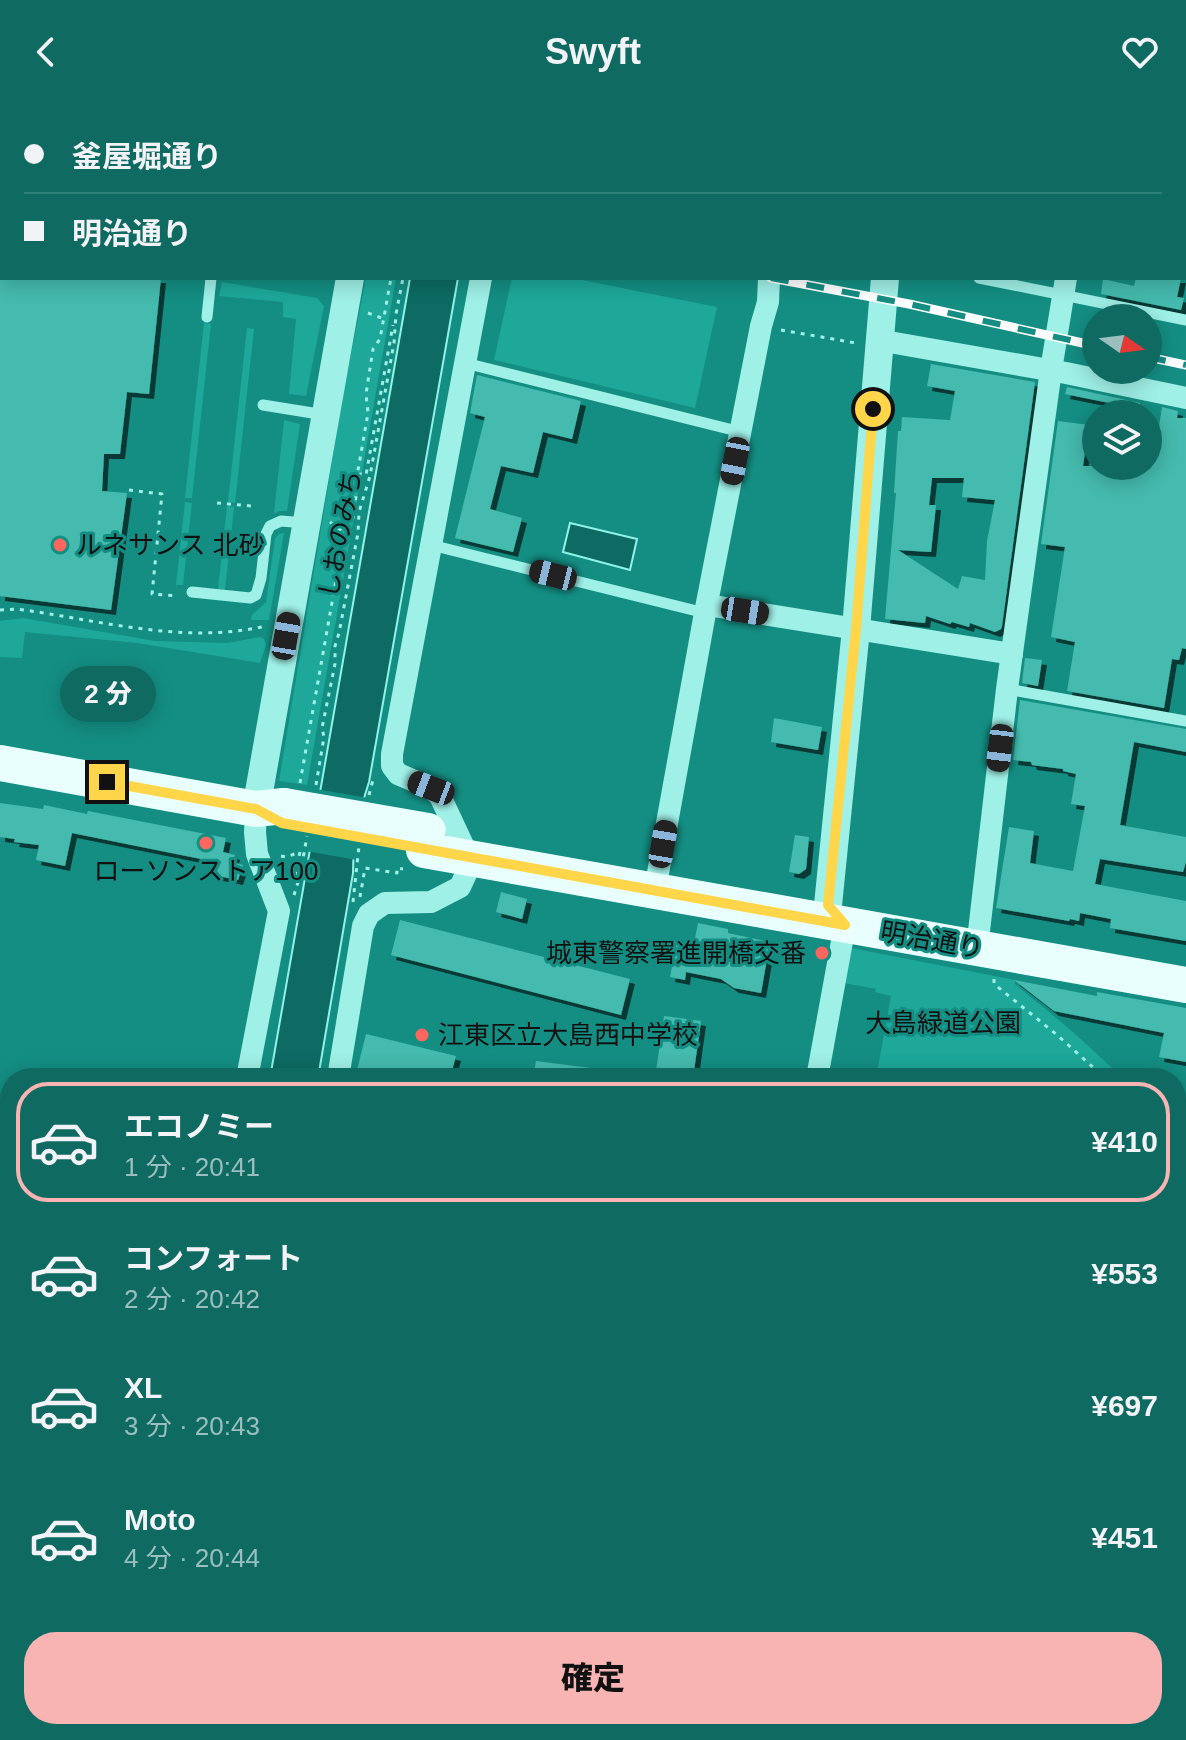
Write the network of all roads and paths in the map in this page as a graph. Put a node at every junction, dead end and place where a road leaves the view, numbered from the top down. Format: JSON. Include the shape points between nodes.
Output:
{"nodes":[{"id":1,"x":211,"y":280,"type":"edge"},
{"id":2,"x":350,"y":280,"type":"edge"},
{"id":3,"x":391,"y":280,"type":"edge"},
{"id":4,"x":403,"y":280,"type":"edge"},
{"id":5,"x":481,"y":280,"type":"edge"},
{"id":6,"x":769,"y":280,"type":"edge"},
{"id":7,"x":885,"y":280,"type":"edge"},
{"id":8,"x":998,"y":280,"type":"edge"},
{"id":9,"x":1064,"y":287,"type":"edge"},
{"id":10,"x":367,"y":313,"type":"dead end"},
{"id":11,"x":396,"y":314,"type":"junction"},
{"id":12,"x":207,"y":317,"type":"dead end"},
{"id":13,"x":384,"y":319,"type":"junction"},
{"id":14,"x":1186,"y":320,"type":"edge"},
{"id":15,"x":761,"y":326,"type":"junction"},
{"id":16,"x":368,"y":343,"type":"dead end"},
{"id":17,"x":878,"y":343,"type":"junction"},
{"id":18,"x":375,"y":347,"type":"junction"},
{"id":19,"x":465,"y":363,"type":"junction"},
{"id":20,"x":1051,"y":370,"type":"junction"},
{"id":21,"x":1186,"y":398,"type":"edge"},
{"id":22,"x":263,"y":405,"type":"dead end"},
{"id":23,"x":325,"y":415,"type":"junction"},
{"id":24,"x":741,"y":432,"type":"junction"},
{"id":25,"x":357,"y":476,"type":"junction"},
{"id":26,"x":335,"y":483,"type":"dead end"},
{"id":27,"x":129,"y":490,"type":"dead end"},
{"id":28,"x":217,"y":503,"type":"dead end"},
{"id":29,"x":252,"y":506,"type":"dead end"},
{"id":30,"x":318,"y":523,"type":"junction"},
{"id":31,"x":343,"y":532,"type":"junction"},
{"id":32,"x":431,"y":545,"type":"junction"},
{"id":33,"x":192,"y":592,"type":"dead end"},
{"id":34,"x":179,"y":596,"type":"dead end"},
{"id":35,"x":706,"y":609,"type":"junction"},
{"id":36,"x":0,"y":610,"type":"edge"},
{"id":37,"x":276,"y":623,"type":"dead end"},
{"id":38,"x":856,"y":629,"type":"junction"},
{"id":39,"x":1012,"y":654,"type":"junction"},
{"id":40,"x":1007,"y":689,"type":"junction"},
{"id":41,"x":1186,"y":721,"type":"edge"},
{"id":42,"x":0,"y":763,"type":"edge"},
{"id":43,"x":290,"y":815,"type":"junction"},
{"id":44,"x":445,"y":844,"type":"junction"},
{"id":45,"x":397,"y":873,"type":"dead end"},
{"id":46,"x":658,"y":873,"type":"junction"},
{"id":47,"x":300,"y":876,"type":"junction"},
{"id":48,"x":359,"y":899,"type":"dead end"},
{"id":49,"x":291,"y":902,"type":"dead end"},
{"id":50,"x":837,"y":915,"type":"junction"},
{"id":51,"x":979,"y":931,"type":"junction"},
{"id":52,"x":1186,"y":967,"type":"edge"},
{"id":53,"x":994,"y":976,"type":"dead end"},
{"id":54,"x":1186,"y":985,"type":"edge"},
{"id":55,"x":249,"y":1068,"type":"edge"},
{"id":56,"x":340,"y":1068,"type":"edge"},
{"id":57,"x":818,"y":1068,"type":"edge"},
{"id":58,"x":1094,"y":1068,"type":"edge"}],
"edges":[{"from":1,"to":12,"type":"lane"},
{"from":2,"to":23,"type":"street"},
{"from":3,"to":13,"type":"path"},
{"from":4,"to":11,"type":"path","name":"しおのみち"},
{"from":5,"to":19,"type":"street"},
{"from":6,"to":15,"type":"street"},
{"from":7,"to":17,"type":"street"},
{"from":8,"to":9,"type":"lane"},
{"from":9,"to":14,"type":"lane"},
{"from":9,"to":20,"type":"street"},
{"from":10,"to":13,"type":"path"},
{"from":11,"to":25,"type":"path","via":[[366,475]]},
{"from":11,"to":43,"type":"path","name":"しおのみち","via":[[335,646],[324,737]]},
{"from":13,"to":18,"type":"path"},
{"from":15,"to":17,"type":"path"},
{"from":15,"to":24,"type":"street"},
{"from":16,"to":18,"type":"path"},
{"from":17,"to":20,"type":"street"},
{"from":17,"to":38,"type":"street"},
{"from":18,"to":25,"type":"path"},
{"from":19,"to":24,"type":"lane"},
{"from":19,"to":32,"type":"street"},
{"from":20,"to":21,"type":"street"},
{"from":20,"to":39,"type":"street"},
{"from":22,"to":23,"type":"lane"},
{"from":23,"to":30,"type":"street"},
{"from":24,"to":35,"type":"street"},
{"from":25,"to":26,"type":"path"},
{"from":25,"to":31,"type":"path","via":[[355,511]]},
{"from":27,"to":34,"type":"path","via":[[162,494],[152,594]]},
{"from":28,"to":29,"type":"path"},
{"from":30,"to":31,"type":"path"},
{"from":30,"to":33,"type":"lane","via":[[281,521],[270,526],[256,595]]},
{"from":30,"to":43,"type":"street"},
{"from":31,"to":43,"type":"path"},
{"from":32,"to":35,"type":"lane"},
{"from":32,"to":44,"type":"street","via":[[392,766],[440,796],[446,806]]},
{"from":35,"to":38,"type":"street"},
{"from":35,"to":46,"type":"street"},
{"from":36,"to":37,"type":"path","via":[[188,633]]},
{"from":38,"to":39,"type":"street"},
{"from":38,"to":50,"type":"street"},
{"from":39,"to":40,"type":"street"},
{"from":40,"to":41,"type":"lane"},
{"from":40,"to":51,"type":"street"},
{"from":42,"to":43,"type":"main road","name":"明治通り"},
{"from":43,"to":44,"type":"main road","name":"明治通り","bridge":true},
{"from":43,"to":47,"type":"path","name":"しおのみち"},
{"from":43,"to":47,"type":"path","via":[[300,852],[295,875]]},
{"from":43,"to":55,"type":"street","via":[[255,832],[257,854],[279,911]]},
{"from":44,"to":46,"type":"main road","name":"明治通り"},
{"from":44,"to":50,"type":"main road","name":"明治通り"},
{"from":44,"to":56,"type":"street","via":[[466,874],[460,887],[431,902],[385,903],[363,926]]},
{"from":45,"to":48,"type":"path","via":[[365,868]]},
{"from":46,"to":50,"type":"main road","name":"明治通り"},
{"from":47,"to":49,"type":"path","name":"しおのみち"},
{"from":50,"to":51,"type":"main road","name":"明治通り"},
{"from":50,"to":54,"type":"main road","name":"明治通り"},
{"from":50,"to":57,"type":"street"},
{"from":51,"to":52,"type":"main road","name":"明治通り"},
{"from":53,"to":58,"type":"path","via":[[994,984]]}]}
